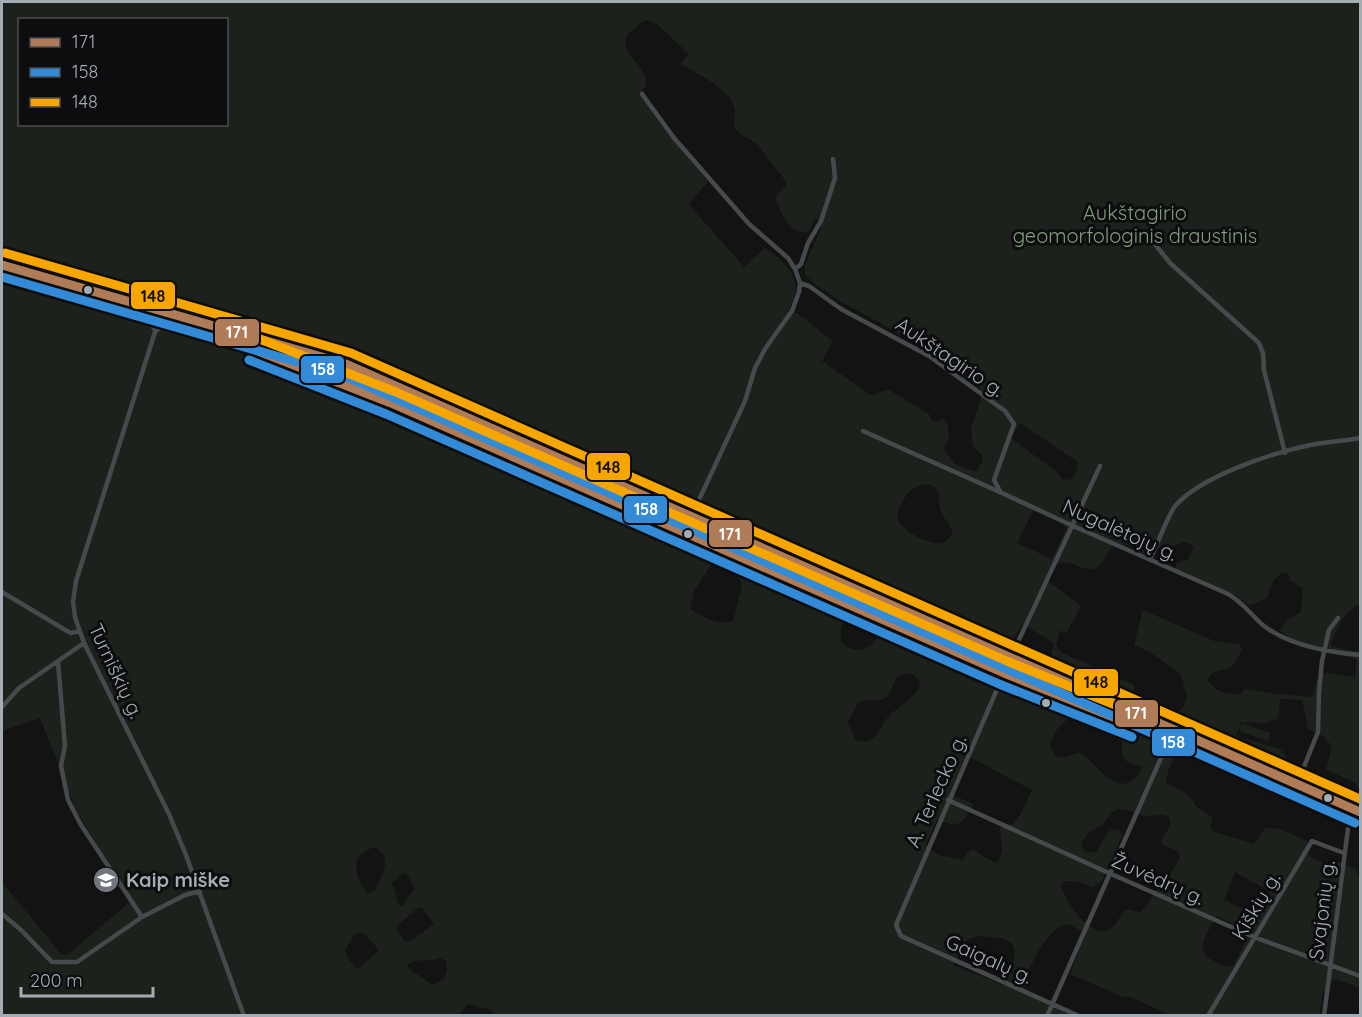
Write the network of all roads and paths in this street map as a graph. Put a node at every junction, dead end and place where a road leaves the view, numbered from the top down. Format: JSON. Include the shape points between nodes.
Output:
{"nodes":[{"id":1,"x":642,"y":93,"type":"dead end"},
{"id":2,"x":833,"y":159,"type":"dead end"},
{"id":3,"x":1154,"y":243,"type":"dead end"},
{"id":4,"x":2,"y":265,"type":"edge"},
{"id":5,"x":795,"y":269,"type":"junction"},
{"id":6,"x":2,"y":274,"type":"edge"},
{"id":7,"x":64,"y":283,"type":"junction"},
{"id":8,"x":800,"y":283,"type":"junction"},
{"id":9,"x":62,"y":291,"type":"junction"},
{"id":10,"x":147,"y":315,"type":"junction"},
{"id":11,"x":168,"y":321,"type":"junction"},
{"id":12,"x":222,"y":327,"type":"junction"},
{"id":13,"x":156,"y":329,"type":"junction"},
{"id":14,"x":219,"y":338,"type":"junction"},
{"id":15,"x":863,"y":432,"type":"dead end"},
{"id":16,"x":1360,"y":438,"type":"edge"},
{"id":17,"x":538,"y":448,"type":"junction"},
{"id":18,"x":1285,"y":453,"type":"junction"},
{"id":19,"x":531,"y":464,"type":"junction"},
{"id":20,"x":1100,"y":466,"type":"dead end"},
{"id":21,"x":1002,"y":493,"type":"junction"},
{"id":22,"x":692,"y":515,"type":"junction"},
{"id":23,"x":1071,"y":525,"type":"junction"},
{"id":24,"x":1150,"y":559,"type":"junction"},
{"id":25,"x":2,"y":592,"type":"edge"},
{"id":26,"x":1338,"y":618,"type":"dead end"},
{"id":27,"x":80,"y":631,"type":"junction"},
{"id":28,"x":84,"y":643,"type":"junction"},
{"id":29,"x":1324,"y":651,"type":"junction"},
{"id":30,"x":1360,"y":655,"type":"edge"},
{"id":31,"x":1011,"y":657,"type":"junction"},
{"id":32,"x":58,"y":662,"type":"junction"},
{"id":33,"x":1004,"y":673,"type":"junction"},
{"id":34,"x":2,"y":707,"type":"edge"},
{"id":35,"x":1160,"y":736,"type":"junction"},
{"id":36,"x":1178,"y":743,"type":"junction"},
{"id":37,"x":1165,"y":749,"type":"junction"},
{"id":38,"x":1297,"y":784,"type":"junction"},
{"id":39,"x":948,"y":800,"type":"junction"},
{"id":40,"x":1351,"y":811,"type":"junction"},
{"id":41,"x":1360,"y":812,"type":"edge"},
{"id":42,"x":1360,"y":818,"type":"edge"},
{"id":43,"x":1344,"y":853,"type":"junction"},
{"id":44,"x":1111,"y":874,"type":"junction"},
{"id":45,"x":200,"y":891,"type":"junction"},
{"id":46,"x":2,"y":914,"type":"edge"},
{"id":47,"x":142,"y":917,"type":"junction"},
{"id":48,"x":896,"y":921,"type":"joint"},
{"id":49,"x":1254,"y":937,"type":"junction"},
{"id":50,"x":1330,"y":964,"type":"junction"},
{"id":51,"x":1360,"y":976,"type":"edge"},
{"id":52,"x":1053,"y":1004,"type":"junction"},
{"id":53,"x":244,"y":1016,"type":"edge"},
{"id":54,"x":1047,"y":1016,"type":"edge"},
{"id":55,"x":1079,"y":1016,"type":"edge"},
{"id":56,"x":1208,"y":1016,"type":"edge"},
{"id":57,"x":1324,"y":1016,"type":"edge"}],
"edges":[{"from":1,"to":5,"type":"street","via":[[674,138],[749,224],[780,250]]},
{"from":2,"to":5,"type":"street","via":[[835,178],[821,221]]},
{"from":3,"to":18,"type":"street","via":[[1170,263],[1259,343]]},
{"from":4,"to":7,"type":"main road"},
{"from":5,"to":8,"type":"street"},
{"from":6,"to":9,"type":"main road"},
{"from":7,"to":9,"type":"main road"},
{"from":7,"to":12,"type":"main road"},
{"from":8,"to":21,"type":"street","name":"Aukštagirio g.","via":[[929,356],[1005,411],[1014,424],[994,480]]},
{"from":8,"to":22,"type":"street","via":[[792,311],[755,368],[745,401]]},
{"from":9,"to":10,"type":"main road"},
{"from":10,"to":11,"type":"main road"},
{"from":10,"to":13,"type":"main road"},
{"from":11,"to":13,"type":"main road"},
{"from":11,"to":14,"type":"main road"},
{"from":12,"to":14,"type":"main road"},
{"from":12,"to":17,"type":"main road","via":[[346,364]]},
{"from":13,"to":27,"type":"street","name":"Turniškių g.","via":[[76,581],[73,602]]},
{"from":14,"to":19,"type":"main road","via":[[324,375]]},
{"from":15,"to":21,"type":"street","name":"Nugalėtojų g."},
{"from":16,"to":18,"type":"street"},
{"from":17,"to":19,"type":"main road"},
{"from":17,"to":22,"type":"main road"},
{"from":18,"to":24,"type":"street","via":[[1253,462],[1199,487],[1175,506]]},
{"from":19,"to":33,"type":"main road"},
{"from":20,"to":23,"type":"street"},
{"from":21,"to":23,"type":"street","name":"Nugalėtojų g."},
{"from":22,"to":31,"type":"main road"},
{"from":23,"to":24,"type":"street","name":"Nugalėtojų g."},
{"from":23,"to":31,"type":"street"},
{"from":24,"to":29,"type":"street","name":"Nugalėtojų g.","via":[[1232,596],[1269,630]]},
{"from":25,"to":27,"type":"street","via":[[71,633]]},
{"from":26,"to":29,"type":"street","via":[[1329,630]]},
{"from":27,"to":28,"type":"street","name":"Turniškių g."},
{"from":28,"to":32,"type":"street"},
{"from":28,"to":45,"type":"street","name":"Turniškių g.","via":[[169,814]]},
{"from":29,"to":30,"type":"street","name":"Nugalėtojų g."},
{"from":29,"to":38,"type":"street","via":[[1318,732]]},
{"from":31,"to":33,"type":"main road"},
{"from":31,"to":38,"type":"main road"},
{"from":32,"to":34,"type":"street","via":[[19,688]]},
{"from":32,"to":47,"type":"street","via":[[65,746],[61,766],[68,800]]},
{"from":33,"to":35,"type":"main road"},
{"from":33,"to":39,"type":"street","name":"A. Terlecko g."},
{"from":35,"to":36,"type":"main road"},
{"from":35,"to":37,"type":"street"},
{"from":36,"to":37,"type":"street"},
{"from":36,"to":40,"type":"main road"},
{"from":37,"to":44,"type":"street"},
{"from":38,"to":40,"type":"main road"},
{"from":39,"to":44,"type":"street","name":"Žuvėdrų g."},
{"from":39,"to":48,"type":"street","name":"A. Terlecko g."},
{"from":40,"to":41,"type":"main road"},
{"from":40,"to":42,"type":"main road"},
{"from":40,"to":43,"type":"street","name":"Svajonių g."},
{"from":43,"to":49,"type":"street","name":"Kiškių g.","via":[[1312,841]]},
{"from":43,"to":50,"type":"street","name":"Svajonių g."},
{"from":44,"to":49,"type":"street","name":"Žuvėdrų g."},
{"from":44,"to":52,"type":"street"},
{"from":45,"to":47,"type":"street"},
{"from":45,"to":53,"type":"street","name":"Turniškių g."},
{"from":46,"to":47,"type":"street","via":[[52,962],[77,962]]},
{"from":48,"to":52,"type":"street","name":"Gaigalų g.","via":[[901,936]]},
{"from":49,"to":50,"type":"street","name":"Žuvėdrų g."},
{"from":49,"to":56,"type":"street","name":"Kiškių g."},
{"from":50,"to":51,"type":"street","name":"Žuvėdrų g."},
{"from":50,"to":57,"type":"street","name":"Svajonių g."},
{"from":52,"to":54,"type":"street"},
{"from":52,"to":55,"type":"street","name":"Gaigalų g."}]}
